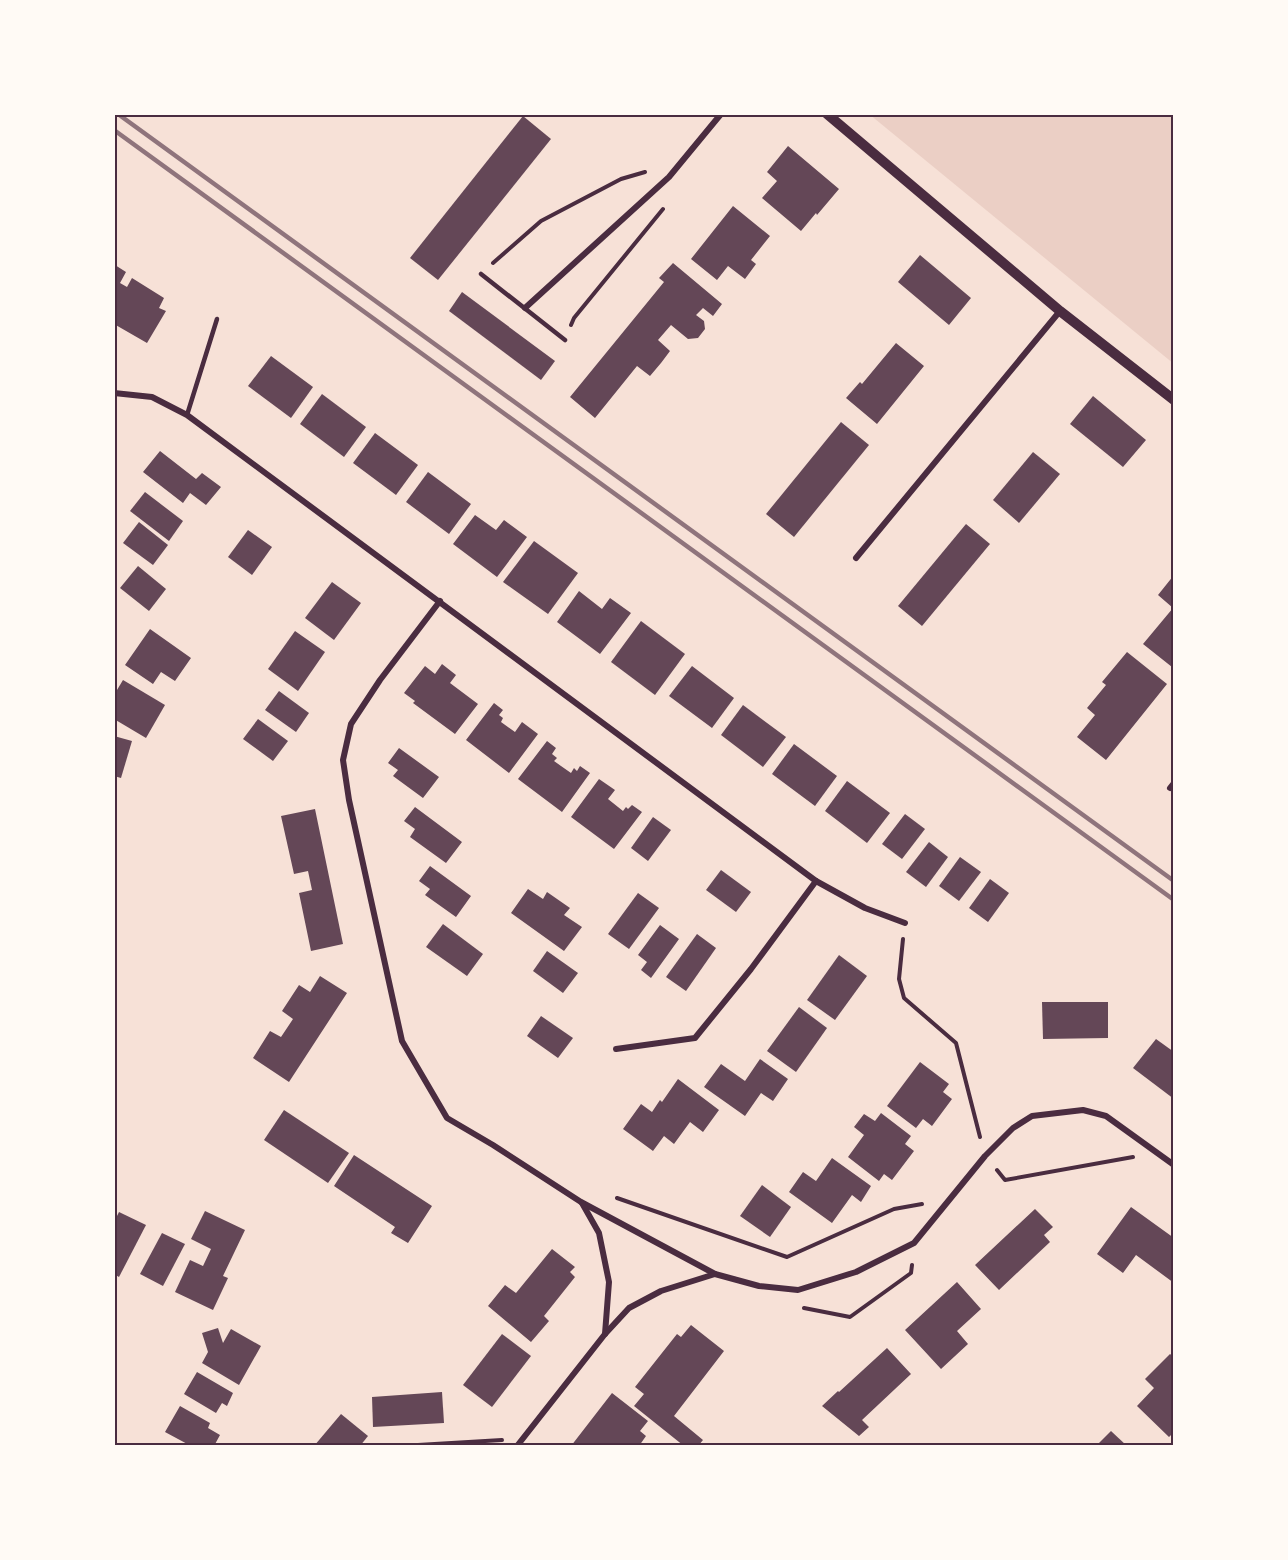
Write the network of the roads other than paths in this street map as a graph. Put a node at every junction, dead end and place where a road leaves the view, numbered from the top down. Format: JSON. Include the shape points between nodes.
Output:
{"nodes":[{"id":1,"x":722,"y":114,"type":"edge"},
{"id":2,"x":827,"y":114,"type":"edge"},
{"id":3,"x":482,"y":274,"type":"road end"},
{"id":4,"x":525,"y":308,"type":"junction"},
{"id":5,"x":1060,"y":311,"type":"junction"},
{"id":6,"x":217,"y":319,"type":"dead end"},
{"id":7,"x":565,"y":340,"type":"road end"},
{"id":8,"x":114,"y":393,"type":"edge"},
{"id":9,"x":1174,"y":400,"type":"edge"},
{"id":10,"x":187,"y":415,"type":"junction"},
{"id":11,"x":856,"y":558,"type":"dead end"},
{"id":12,"x":440,"y":601,"type":"junction"},
{"id":13,"x":816,"y":881,"type":"junction"},
{"id":14,"x":905,"y":923,"type":"road end"},
{"id":15,"x":616,"y":1049,"type":"dead end"},
{"id":16,"x":1174,"y":1165,"type":"edge"},
{"id":17,"x":581,"y":1202,"type":"junction"},
{"id":18,"x":715,"y":1274,"type":"junction"},
{"id":19,"x":605,"y":1334,"type":"junction"},
{"id":20,"x":517,"y":1446,"type":"edge"}],
"edges":[{"from":1,"to":4,"type":"street","via":[[669,177]]},
{"from":2,"to":5,"type":"street"},
{"from":3,"to":4,"type":"lane"},
{"from":4,"to":7,"type":"lane"},
{"from":5,"to":9,"type":"street"},
{"from":5,"to":11,"type":"street"},
{"from":6,"to":10,"type":"lane"},
{"from":8,"to":10,"type":"street","via":[[152,398]]},
{"from":10,"to":12,"type":"street"},
{"from":12,"to":13,"type":"street"},
{"from":12,"to":17,"type":"street","via":[[351,724],[343,760],[402,1041],[447,1118]]},
{"from":13,"to":14,"type":"street","via":[[865,908]]},
{"from":13,"to":15,"type":"street","via":[[752,969],[695,1038]]},
{"from":16,"to":18,"type":"street","via":[[1106,1116],[1083,1110],[1032,1116],[1012,1128],[985,1156],[914,1243],[856,1272],[798,1290],[759,1286]]},
{"from":17,"to":18,"type":"street"},
{"from":17,"to":19,"type":"street","via":[[599,1233],[609,1282]]},
{"from":18,"to":19,"type":"street","via":[[661,1291],[629,1308]]},
{"from":19,"to":20,"type":"street"}]}
